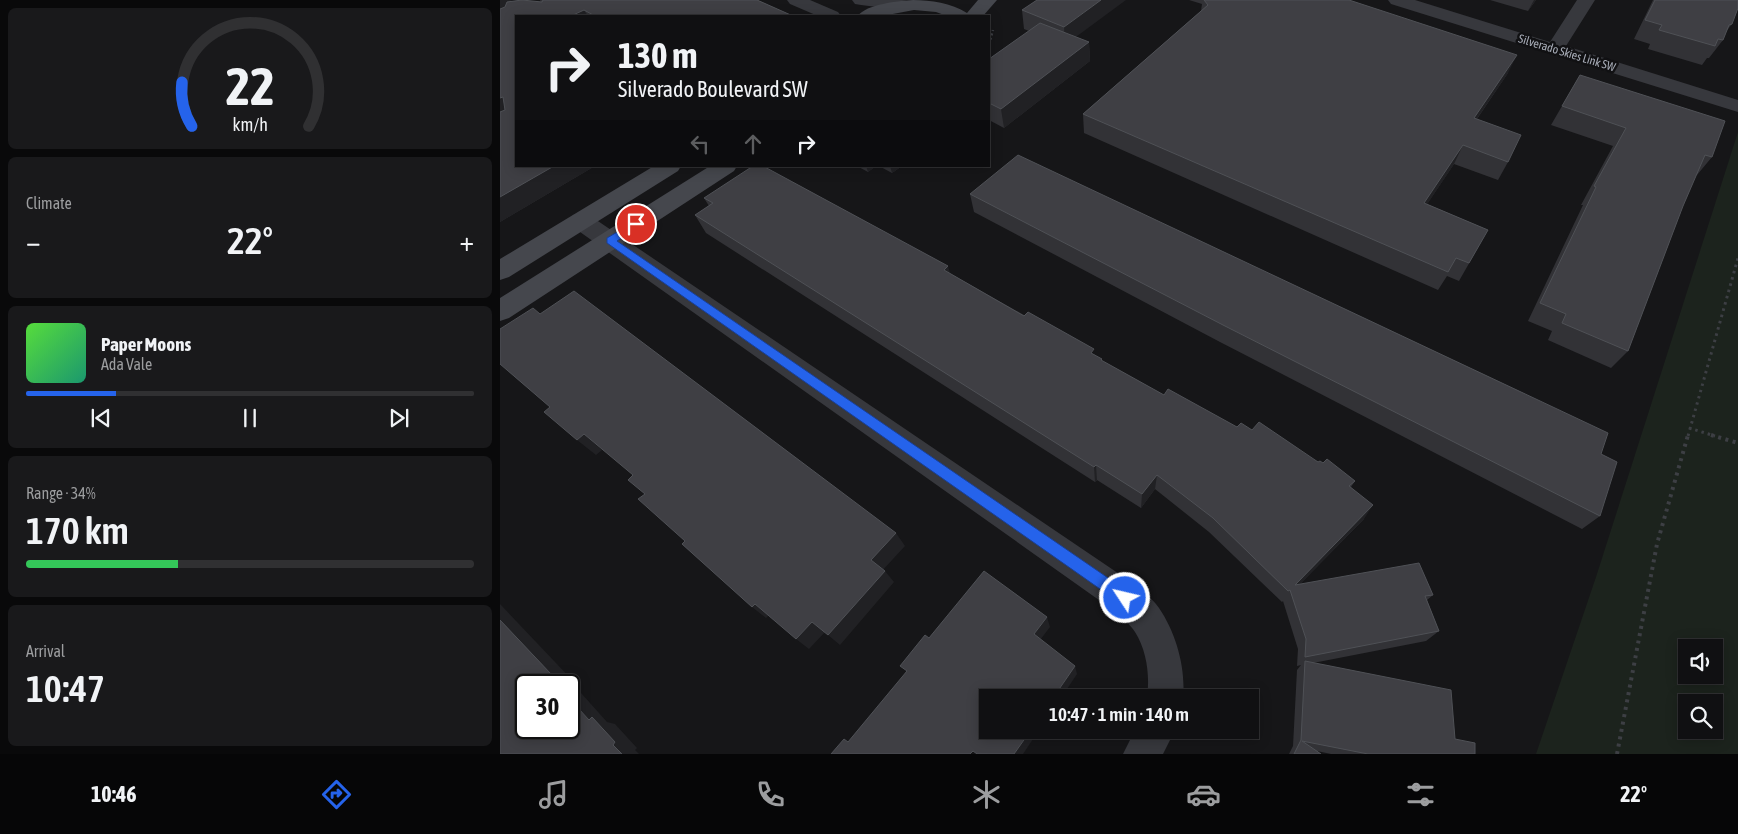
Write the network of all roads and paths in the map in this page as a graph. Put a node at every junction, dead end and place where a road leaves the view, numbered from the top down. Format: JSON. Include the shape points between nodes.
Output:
{"nodes":[{"id":1,"x":796,"y":0,"type":"edge"},
{"id":2,"x":861,"y":0,"type":"edge"},
{"id":3,"x":932,"y":0,"type":"edge"},
{"id":4,"x":988,"y":0,"type":"edge"},
{"id":5,"x":1397,"y":0,"type":"edge"},
{"id":6,"x":1586,"y":0,"type":"edge"},
{"id":7,"x":906,"y":5,"type":"junction"},
{"id":8,"x":830,"y":15,"type":"edge"},
{"id":9,"x":869,"y":15,"type":"edge"},
{"id":10,"x":958,"y":15,"type":"edge"},
{"id":11,"x":975,"y":15,"type":"edge"},
{"id":12,"x":1555,"y":49,"type":"junction"},
{"id":13,"x":1738,"y":106,"type":"edge"},
{"id":14,"x":668,"y":167,"type":"edge"},
{"id":15,"x":724,"y":167,"type":"edge"},
{"id":16,"x":581,"y":221,"type":"junction"},
{"id":17,"x":610,"y":240,"type":"junction"},
{"id":18,"x":1738,"y":258,"type":"edge"},
{"id":19,"x":500,"y":271,"type":"edge"},
{"id":20,"x":500,"y":311,"type":"edge"},
{"id":21,"x":1689,"y":428,"type":"junction"},
{"id":22,"x":1738,"y":443,"type":"edge"},
{"id":23,"x":1165,"y":689,"type":"edge"},
{"id":24,"x":1151,"y":739,"type":"edge"},
{"id":25,"x":1142,"y":754,"type":"edge"},
{"id":26,"x":1617,"y":754,"type":"edge"}],
"edges":[{"from":1,"to":8,"type":"street"},
{"from":2,"to":7,"type":"street"},
{"from":3,"to":7,"type":"street"},
{"from":4,"to":11,"type":"street"},
{"from":5,"to":12,"type":"street","name":"Silverado Skies Link SW"},
{"from":6,"to":12,"type":"street"},
{"from":7,"to":9,"type":"street"},
{"from":7,"to":10,"type":"street","via":[[943,7]]},
{"from":12,"to":13,"type":"street","name":"Silverado Skies Link SW"},
{"from":14,"to":16,"type":"street"},
{"from":15,"to":17,"type":"street"},
{"from":16,"to":17,"type":"street"},
{"from":16,"to":19,"type":"street"},
{"from":17,"to":20,"type":"street"},
{"from":17,"to":23,"type":"street","via":[[1125,598],[1147,619],[1160,647]]},
{"from":18,"to":21,"type":"path"},
{"from":21,"to":22,"type":"path"},
{"from":21,"to":26,"type":"path","via":[[1657,544]]},
{"from":24,"to":25,"type":"street"}]}
